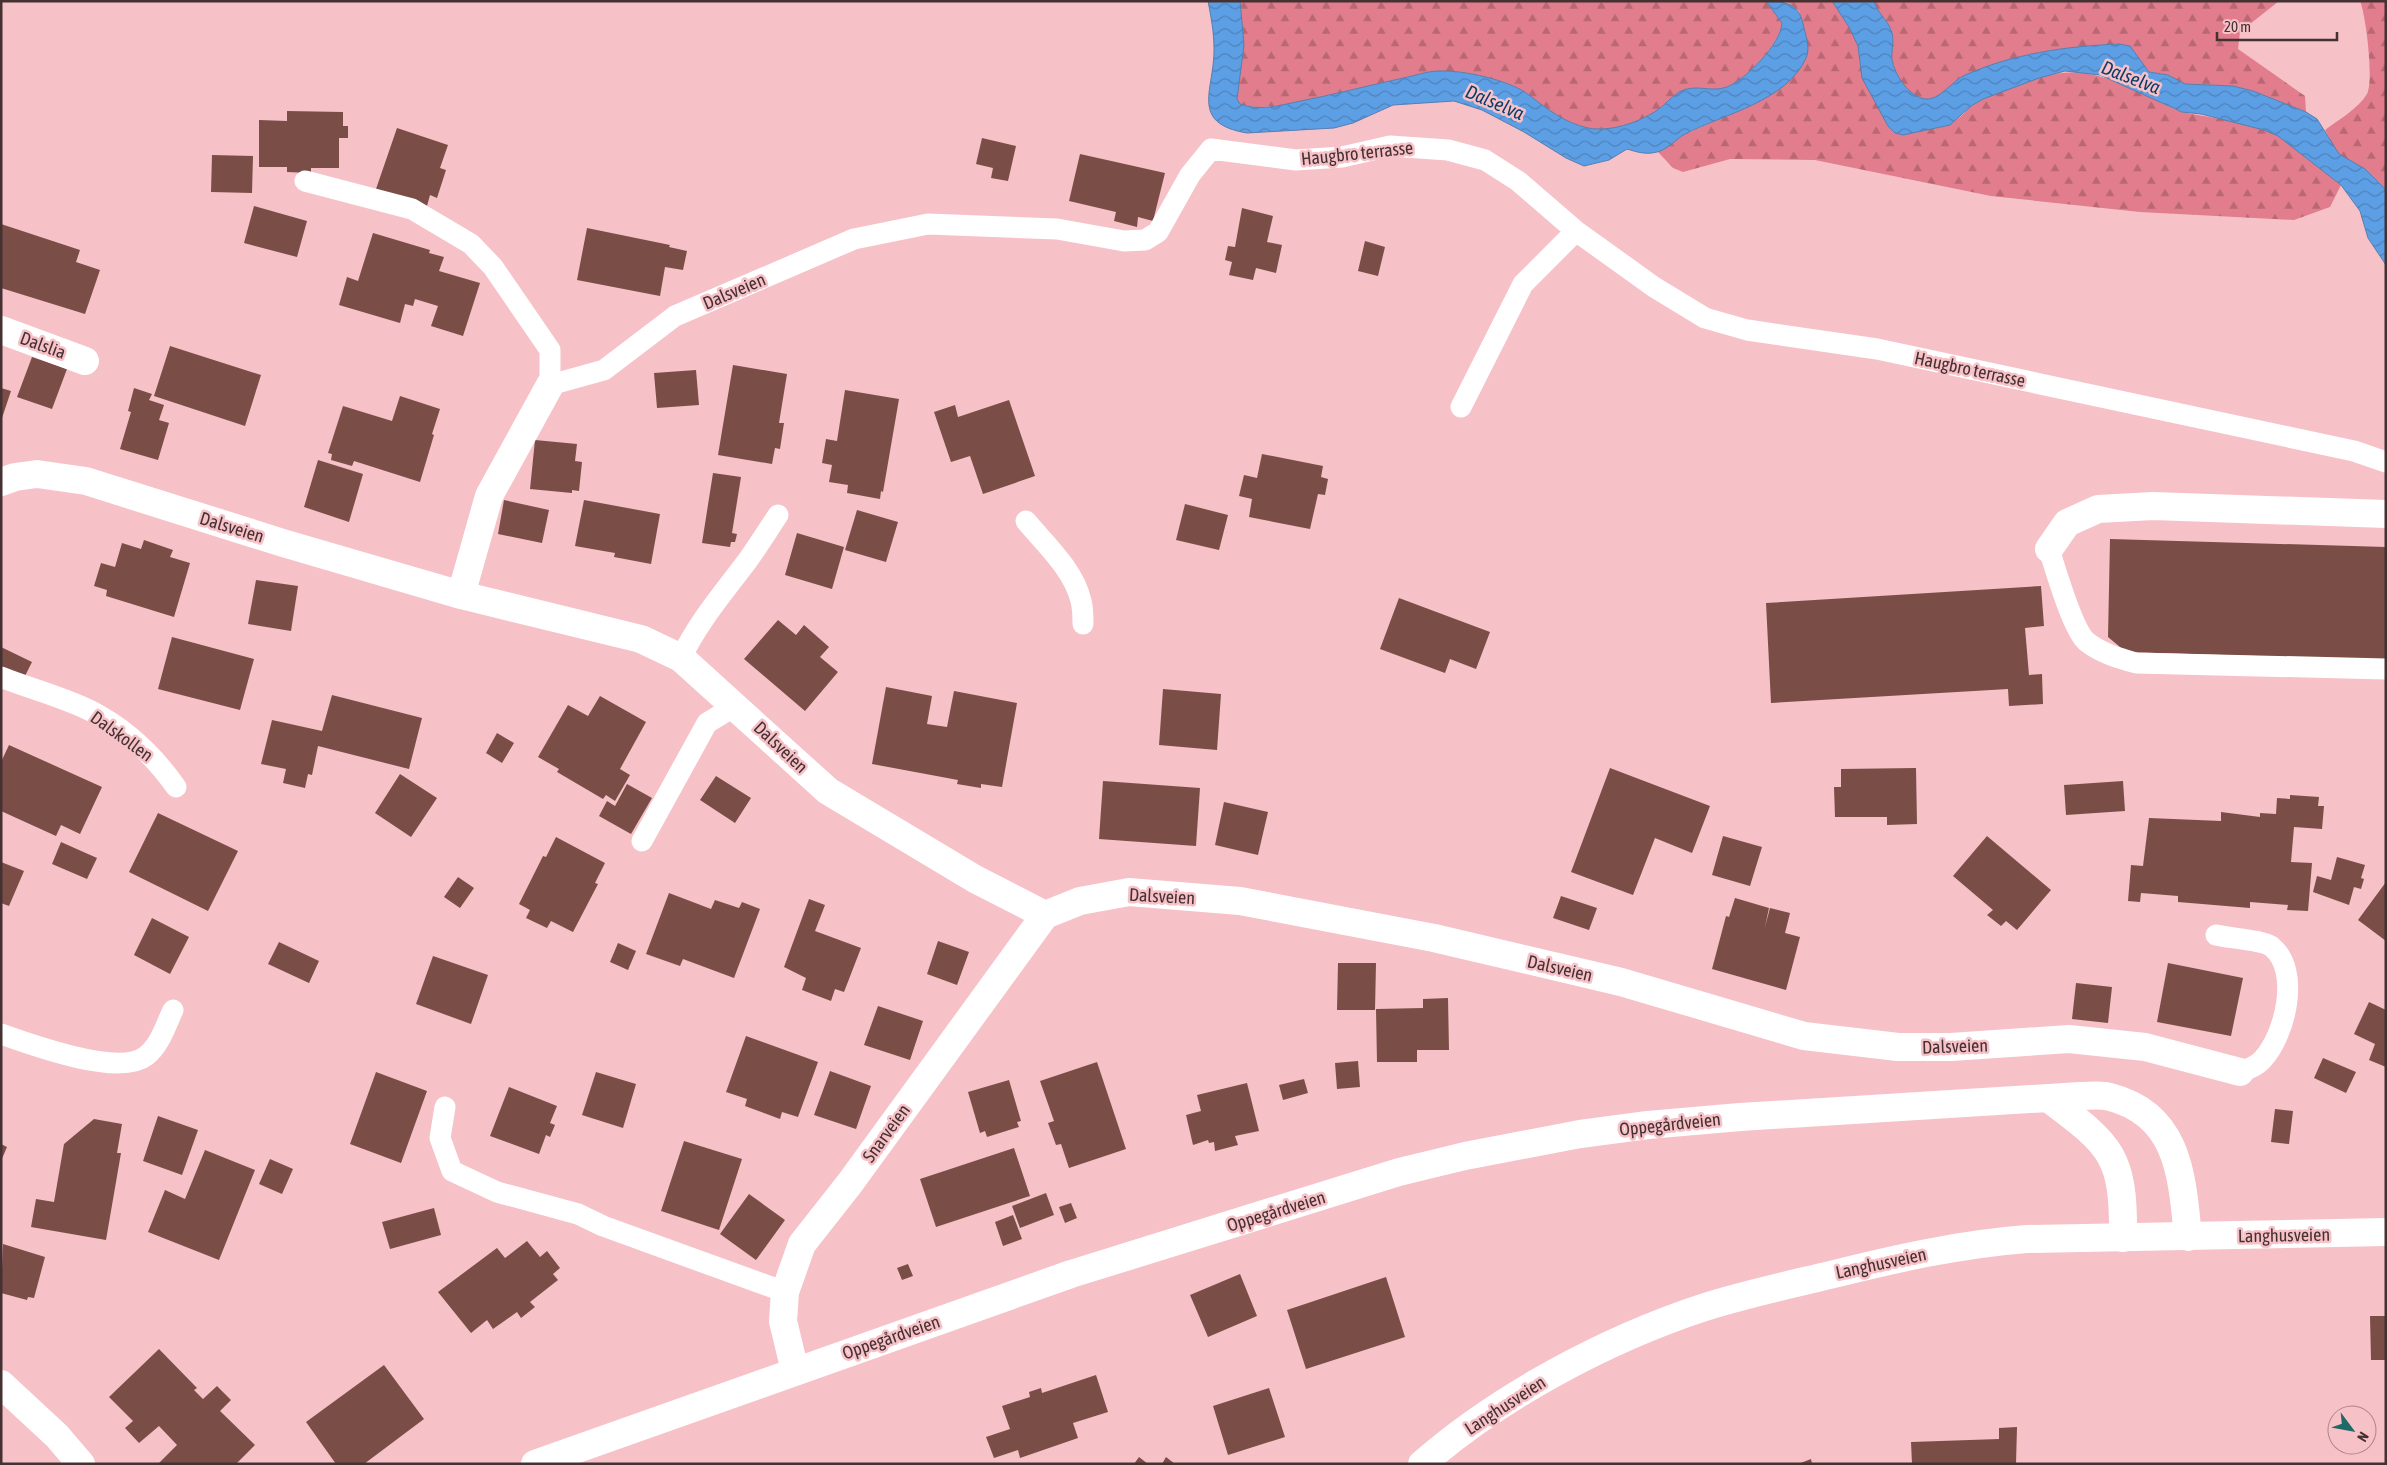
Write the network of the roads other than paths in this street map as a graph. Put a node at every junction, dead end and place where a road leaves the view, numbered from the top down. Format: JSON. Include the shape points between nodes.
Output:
{"nodes":[{"id":1,"x":305,"y":181,"type":"dead end"},
{"id":2,"x":1576,"y":231,"type":"junction"},
{"id":3,"x":1158,"y":232,"type":"joint"},
{"id":4,"x":1,"y":330,"type":"edge"},
{"id":5,"x":85,"y":360,"type":"dead end"},
{"id":6,"x":550,"y":384,"type":"junction"},
{"id":7,"x":1461,"y":407,"type":"dead end"},
{"id":8,"x":2386,"y":462,"type":"edge"},
{"id":9,"x":1,"y":482,"type":"edge"},
{"id":10,"x":2386,"y":514,"type":"edge"},
{"id":11,"x":778,"y":515,"type":"dead end"},
{"id":12,"x":1026,"y":521,"type":"dead end"},
{"id":13,"x":2049,"y":549,"type":"joint"},
{"id":14,"x":460,"y":595,"type":"junction"},
{"id":15,"x":1083,"y":624,"type":"dead end"},
{"id":16,"x":681,"y":658,"type":"junction"},
{"id":17,"x":2386,"y":669,"type":"edge"},
{"id":18,"x":1,"y":677,"type":"edge"},
{"id":19,"x":735,"y":706,"type":"junction"},
{"id":20,"x":176,"y":788,"type":"dead end"},
{"id":21,"x":642,"y":841,"type":"dead end"},
{"id":22,"x":1045,"y":914,"type":"junction"},
{"id":23,"x":2216,"y":936,"type":"dead end"},
{"id":24,"x":174,"y":1010,"type":"dead end"},
{"id":25,"x":1,"y":1034,"type":"edge"},
{"id":26,"x":2240,"y":1072,"type":"joint"},
{"id":27,"x":2048,"y":1098,"type":"junction"},
{"id":28,"x":445,"y":1107,"type":"dead end"},
{"id":29,"x":2386,"y":1232,"type":"edge"},
{"id":30,"x":2188,"y":1237,"type":"junction"},
{"id":31,"x":2123,"y":1238,"type":"junction"},
{"id":32,"x":785,"y":1292,"type":"junction"},
{"id":33,"x":795,"y":1371,"type":"junction"},
{"id":34,"x":1,"y":1384,"type":"edge"},
{"id":35,"x":81,"y":1464,"type":"edge"},
{"id":36,"x":535,"y":1464,"type":"edge"},
{"id":37,"x":1422,"y":1464,"type":"edge"}],
"edges":[{"from":1,"to":6,"type":"lane","via":[[412,209],[471,244],[493,267],[550,350]]},
{"from":2,"to":3,"type":"lane","name":"Haugbro terrasse","via":[[1518,181],[1485,160],[1448,150],[1390,146],[1319,160],[1211,149],[1190,175]]},
{"from":2,"to":7,"type":"lane","via":[[1523,284]]},
{"from":2,"to":8,"type":"lane","name":"Haugbro terrasse","via":[[1654,287],[1705,318],[1747,330],[1887,351],[2354,451]]},
{"from":3,"to":6,"type":"lane","name":"Dalsveien","via":[[1145,240],[1124,241],[1057,229],[928,224],[854,239],[675,316],[604,370]]},
{"from":4,"to":5,"type":"street","name":"Dalslia"},
{"from":6,"to":14,"type":"street","via":[[489,496]]},
{"from":9,"to":14,"type":"street","name":"Dalsveien","via":[[37,474],[86,481]]},
{"from":10,"to":13,"type":"street","via":[[2153,506],[2098,509],[2067,523]]},
{"from":11,"to":16,"type":"lane","via":[[700,623]]},
{"from":12,"to":15,"type":"lane","via":[[1063,565],[1076,587],[1082,602]]},
{"from":13,"to":17,"type":"lane","via":[[2068,607],[2085,641],[2107,655],[2136,663]]},
{"from":14,"to":16,"type":"street","name":"Dalsveien","via":[[641,639]]},
{"from":16,"to":19,"type":"street","name":"Dalsveien"},
{"from":18,"to":20,"type":"lane","name":"Dalskollen","via":[[92,712],[134,740],[155,759]]},
{"from":19,"to":21,"type":"lane","via":[[707,723]]},
{"from":19,"to":22,"type":"street","name":"Dalsveien","via":[[828,791],[975,879]]},
{"from":22,"to":26,"type":"street","name":"Dalsveien","via":[[1080,900],[1129,892],[1240,901],[1434,938],[1621,982],[1804,1036],[1898,1047],[1951,1048],[2069,1040],[2145,1047]]},
{"from":22,"to":32,"type":"street","name":"Snarveien","via":[[802,1244]]},
{"from":23,"to":26,"type":"lane","name":"Dalsveien","via":[[2270,945],[2281,955],[2289,976],[2282,1029],[2262,1060]]},
{"from":24,"to":25,"type":"lane","via":[[153,1050],[135,1062],[121,1064],[46,1050]]},
{"from":27,"to":30,"type":"street","name":"Oppegårdveien","via":[[2109,1096],[2144,1113],[2159,1127],[2176,1156],[2182,1176]]},
{"from":27,"to":31,"type":"street","via":[[2086,1127],[2111,1154],[2120,1184]]},
{"from":27,"to":33,"type":"street","name":"Oppegårdveien","via":[[1730,1118],[1518,1144],[1399,1172],[1080,1271]]},
{"from":28,"to":32,"type":"lane","via":[[440,1138],[452,1171],[496,1192],[578,1214]]},
{"from":29,"to":30,"type":"street","name":"Langhusveien"},
{"from":30,"to":31,"type":"street","name":"Langhusveien"},
{"from":31,"to":37,"type":"street","name":"Langhusveien","via":[[1985,1242],[1883,1261],[1706,1307],[1608,1346],[1546,1378],[1477,1422]]},
{"from":32,"to":33,"type":"street","name":"Snarveien","via":[[783,1321]]},
{"from":33,"to":36,"type":"street","name":"Oppegårdveien"},
{"from":34,"to":35,"type":"street","via":[[57,1436]]}]}
